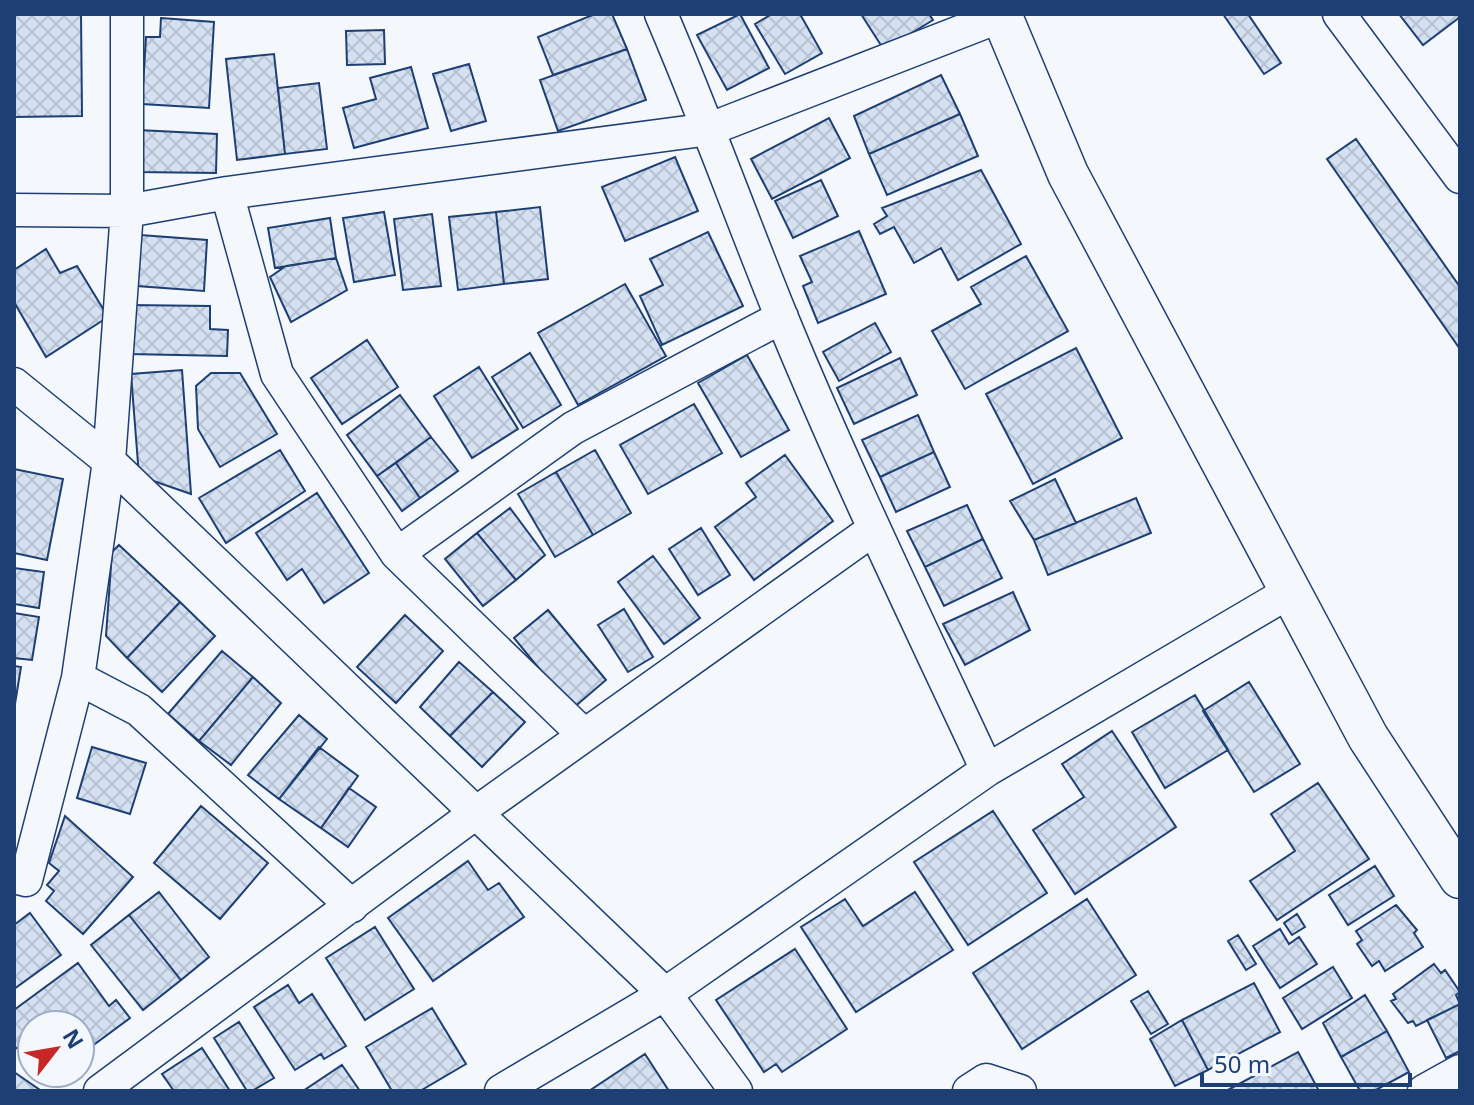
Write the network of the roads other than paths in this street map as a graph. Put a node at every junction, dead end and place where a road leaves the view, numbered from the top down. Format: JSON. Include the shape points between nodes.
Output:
{"nodes":[{"id":1,"x":127,"y":14,"type":"edge"},
{"id":2,"x":661,"y":14,"type":"edge"},
{"id":3,"x":1339,"y":14,"type":"edge"},
{"id":4,"x":1001,"y":15,"type":"edge"},
{"id":5,"x":710,"y":129,"type":"junction"},
{"id":6,"x":1460,"y":177,"type":"edge"},
{"id":7,"x":227,"y":193,"type":"junction"},
{"id":8,"x":14,"y":210,"type":"edge"},
{"id":9,"x":127,"y":211,"type":"junction"},
{"id":10,"x":782,"y":317,"type":"junction"},
{"id":11,"x":14,"y":384,"type":"edge"},
{"id":12,"x":109,"y":461,"type":"junction"},
{"id":13,"x":874,"y":529,"type":"junction"},
{"id":14,"x":397,"y":554,"type":"junction"},
{"id":15,"x":1291,"y":591,"type":"junction"},
{"id":16,"x":78,"y":678,"type":"junction"},
{"id":17,"x":584,"y":735,"type":"junction"},
{"id":18,"x":987,"y":770,"type":"junction"},
{"id":19,"x":477,"y":812,"type":"junction"},
{"id":20,"x":14,"y":877,"type":"edge"},
{"id":21,"x":1460,"y":878,"type":"edge"},
{"id":22,"x":352,"y":906,"type":"junction"},
{"id":23,"x":665,"y":994,"type":"junction"},
{"id":24,"x":1460,"y":1071,"type":"edge"},
{"id":25,"x":100,"y":1091,"type":"edge"},
{"id":26,"x":501,"y":1091,"type":"edge"},
{"id":27,"x":736,"y":1091,"type":"edge"},
{"id":28,"x":969,"y":1091,"type":"edge"},
{"id":29,"x":1020,"y":1091,"type":"edge"},
{"id":30,"x":1424,"y":1091,"type":"edge"}],
"edges":[{"from":1,"to":9,"type":"street"},
{"from":2,"to":5,"type":"street"},
{"from":3,"to":6,"type":"street"},
{"from":4,"to":5,"type":"street"},
{"from":4,"to":15,"type":"main road","via":[[1068,174]]},
{"from":5,"to":7,"type":"street"},
{"from":5,"to":10,"type":"street"},
{"from":7,"to":9,"type":"street"},
{"from":7,"to":14,"type":"street","via":[[277,374]]},
{"from":8,"to":9,"type":"street"},
{"from":9,"to":12,"type":"street"},
{"from":10,"to":13,"type":"street"},
{"from":10,"to":14,"type":"street","via":[[573,428]]},
{"from":11,"to":12,"type":"street"},
{"from":12,"to":16,"type":"street"},
{"from":12,"to":19,"type":"street"},
{"from":13,"to":17,"type":"street"},
{"from":13,"to":18,"type":"street"},
{"from":14,"to":17,"type":"street"},
{"from":15,"to":18,"type":"street"},
{"from":15,"to":21,"type":"main road","via":[[1368,737]]},
{"from":16,"to":20,"type":"street","via":[[26,880]]},
{"from":16,"to":22,"type":"street","via":[[139,710]]},
{"from":17,"to":19,"type":"street"},
{"from":18,"to":23,"type":"street"},
{"from":19,"to":22,"type":"street"},
{"from":19,"to":23,"type":"street"},
{"from":22,"to":25,"type":"street"},
{"from":23,"to":26,"type":"street"},
{"from":23,"to":27,"type":"street"},
{"from":24,"to":30,"type":"street"},
{"from":28,"to":29,"type":"street","via":[[986,1080]]}]}
